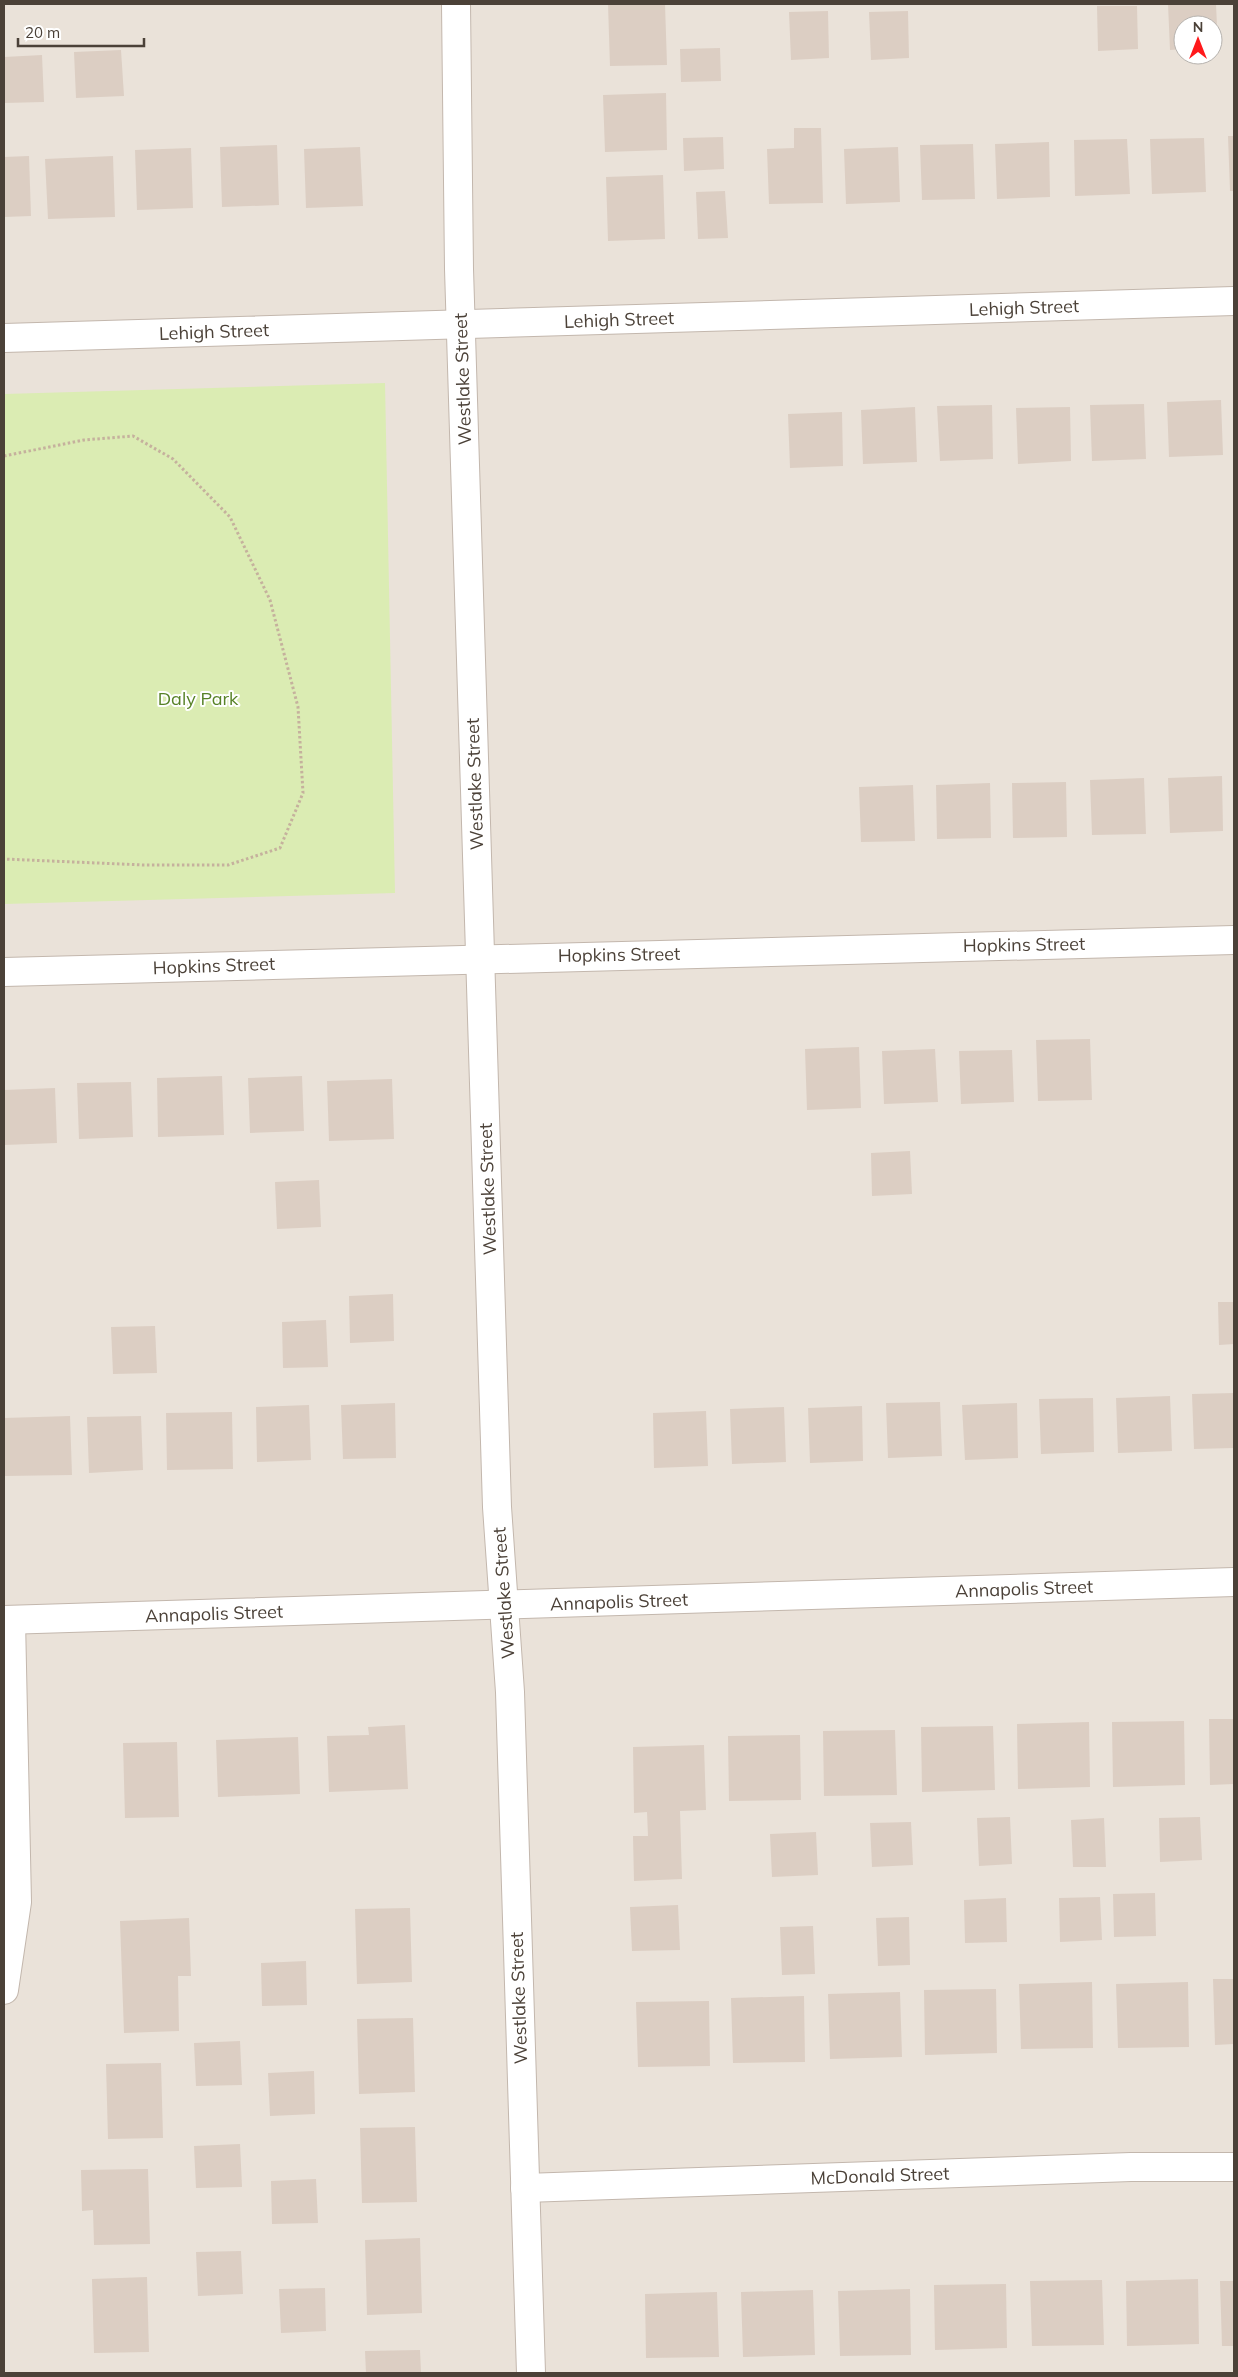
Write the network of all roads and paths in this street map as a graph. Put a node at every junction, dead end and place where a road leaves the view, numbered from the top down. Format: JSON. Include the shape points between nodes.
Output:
{"nodes":[{"id":1,"x":456,"y":4,"type":"edge"},
{"id":2,"x":1234,"y":301,"type":"edge"},
{"id":3,"x":461,"y":325,"type":"junction"},
{"id":4,"x":4,"y":338,"type":"edge"},
{"id":5,"x":4,"y":456,"type":"edge"},
{"id":6,"x":4,"y":859,"type":"edge"},
{"id":7,"x":1234,"y":940,"type":"edge"},
{"id":8,"x":480,"y":959,"type":"junction"},
{"id":9,"x":4,"y":972,"type":"edge"},
{"id":10,"x":1234,"y":1582,"type":"edge"},
{"id":11,"x":504,"y":1605,"type":"junction"},
{"id":12,"x":7,"y":1620,"type":"edge"},
{"id":13,"x":4,"y":1990,"type":"edge"},
{"id":14,"x":1234,"y":2167,"type":"edge"},
{"id":15,"x":525,"y":2188,"type":"junction"},
{"id":16,"x":531,"y":2373,"type":"edge"}],
"edges":[{"from":1,"to":3,"type":"street","name":"Westlake Street"},
{"from":2,"to":3,"type":"street","name":"Lehigh Street"},
{"from":3,"to":4,"type":"street","name":"Lehigh Street"},
{"from":3,"to":8,"type":"street","name":"Westlake Street"},
{"from":5,"to":6,"type":"path","via":[[84,440],[133,436],[172,459],[230,517],[272,608],[298,707],[303,793],[280,848],[228,865]]},
{"from":7,"to":8,"type":"street","name":"Hopkins Street"},
{"from":8,"to":9,"type":"street","name":"Hopkins Street"},
{"from":8,"to":11,"type":"street","name":"Westlake Street","via":[[497,1507]]},
{"from":10,"to":11,"type":"street","name":"Annapolis Street"},
{"from":11,"to":12,"type":"street","name":"Annapolis Street"},
{"from":11,"to":15,"type":"street","name":"Westlake Street","via":[[510,1692]]},
{"from":12,"to":13,"type":"street","via":[[17,1902]]},
{"from":14,"to":15,"type":"street","name":"McDonald Street","via":[[1131,2167]]},
{"from":15,"to":16,"type":"street","name":"Westlake Street"}]}
